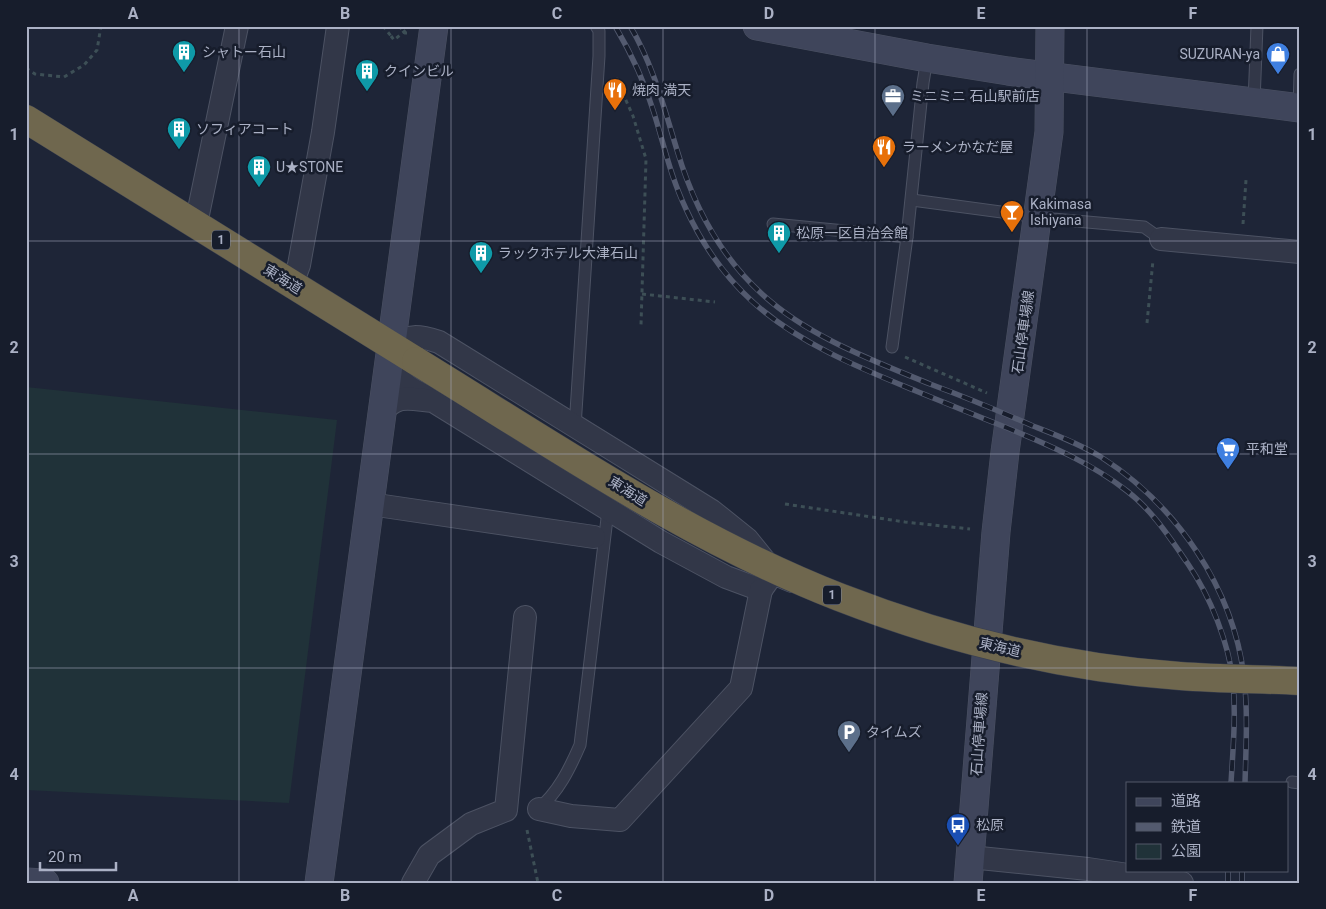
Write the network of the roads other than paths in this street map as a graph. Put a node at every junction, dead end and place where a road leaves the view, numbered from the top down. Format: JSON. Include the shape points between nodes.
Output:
{"nodes":[{"id":1,"x":237,"y":26,"type":"edge"},
{"id":2,"x":338,"y":26,"type":"edge"},
{"id":3,"x":434,"y":26,"type":"edge"},
{"id":4,"x":596,"y":26,"type":"edge"},
{"id":5,"x":757,"y":26,"type":"edge"},
{"id":6,"x":1050,"y":26,"type":"edge"},
{"id":7,"x":1257,"y":26,"type":"edge"},
{"id":8,"x":927,"y":58,"type":"junction"},
{"id":9,"x":1300,"y":74,"type":"edge"},
{"id":10,"x":1049,"y":76,"type":"junction"},
{"id":11,"x":1254,"y":103,"type":"junction"},
{"id":12,"x":1299,"y":108,"type":"edge"},
{"id":13,"x":26,"y":119,"type":"edge"},
{"id":14,"x":912,"y":200,"type":"junction"},
{"id":15,"x":1039,"y":217,"type":"junction"},
{"id":16,"x":196,"y":224,"type":"junction"},
{"id":17,"x":773,"y":224,"type":"dead end"},
{"id":18,"x":907,"y":237,"type":"junction"},
{"id":19,"x":1158,"y":237,"type":"joint"},
{"id":20,"x":1300,"y":252,"type":"edge"},
{"id":21,"x":292,"y":284,"type":"junction"},
{"id":22,"x":391,"y":345,"type":"junction"},
{"id":23,"x":892,"y":347,"type":"road end"},
{"id":24,"x":433,"y":401,"type":"junction"},
{"id":25,"x":381,"y":413,"type":"junction"},
{"id":26,"x":575,"y":427,"type":"junction"},
{"id":27,"x":370,"y":504,"type":"junction"},
{"id":28,"x":608,"y":510,"type":"junction"},
{"id":29,"x":594,"y":537,"type":"dead end"},
{"id":30,"x":767,"y":581,"type":"junction"},
{"id":31,"x":525,"y":617,"type":"dead end"},
{"id":32,"x":986,"y":642,"type":"junction"},
{"id":33,"x":1300,"y":680,"type":"edge"},
{"id":34,"x":535,"y":810,"type":"joint"},
{"id":35,"x":969,"y":870,"type":"edge"},
{"id":36,"x":26,"y":882,"type":"edge"},
{"id":37,"x":45,"y":883,"type":"edge"},
{"id":38,"x":319,"y":883,"type":"edge"},
{"id":39,"x":413,"y":883,"type":"edge"},
{"id":40,"x":1182,"y":883,"type":"edge"}],
"edges":[{"from":1,"to":16,"type":"street"},
{"from":2,"to":21,"type":"street","via":[[323,132],[299,265]]},
{"from":3,"to":22,"type":"street"},
{"from":4,"to":26,"type":"lane","via":[[599,48]]},
{"from":5,"to":8,"type":"street"},
{"from":6,"to":10,"type":"street","name":"石山停車場線"},
{"from":7,"to":11,"type":"lane"},
{"from":8,"to":10,"type":"street"},
{"from":8,"to":14,"type":"lane"},
{"from":9,"to":12,"type":"lane"},
{"from":10,"to":11,"type":"street"},
{"from":10,"to":15,"type":"street","name":"石山停車場線","via":[[1050,132]]},
{"from":11,"to":12,"type":"street"},
{"from":13,"to":16,"type":"highway","name":"東海道","number":"1"},
{"from":14,"to":15,"type":"lane"},
{"from":14,"to":18,"type":"lane"},
{"from":15,"to":19,"type":"lane","via":[[1144,227]]},
{"from":15,"to":32,"type":"street","name":"石山停車場線","via":[[1005,452]]},
{"from":16,"to":21,"type":"highway","name":"東海道","number":"1"},
{"from":17,"to":18,"type":"lane"},
{"from":18,"to":23,"type":"lane"},
{"from":19,"to":20,"type":"street"},
{"from":21,"to":22,"type":"highway","name":"東海道","number":"1"},
{"from":22,"to":24,"type":"street","via":[[394,369],[401,383]]},
{"from":22,"to":25,"type":"street"},
{"from":22,"to":26,"type":"street","via":[[407,337],[424,337],[439,342]]},
{"from":22,"to":33,"type":"highway","name":"東海道","number":"1","bridge":true,"via":[[652,506],[705,535],[807,584],[895,618],[1005,649],[1111,668],[1178,676]]},
{"from":24,"to":25,"type":"street","via":[[399,398]]},
{"from":24,"to":28,"type":"street"},
{"from":25,"to":27,"type":"street"},
{"from":26,"to":30,"type":"street","via":[[712,511],[747,539]]},
{"from":27,"to":29,"type":"street"},
{"from":27,"to":38,"type":"street"},
{"from":28,"to":30,"type":"street","via":[[726,577]]},
{"from":28,"to":34,"type":"lane","via":[[580,745],[568,771]]},
{"from":30,"to":32,"type":"street","via":[[834,599],[893,620]]},
{"from":30,"to":34,"type":"street","via":[[741,688],[620,820]]},
{"from":31,"to":39,"type":"street","via":[[506,810],[471,824],[429,855]]},
{"from":32,"to":33,"type":"street","via":[[1075,662],[1140,672]]},
{"from":32,"to":35,"type":"street","name":"石山停車場線"},
{"from":35,"to":40,"type":"street","via":[[1088,869]]},
{"from":36,"to":37,"type":"street"}]}
